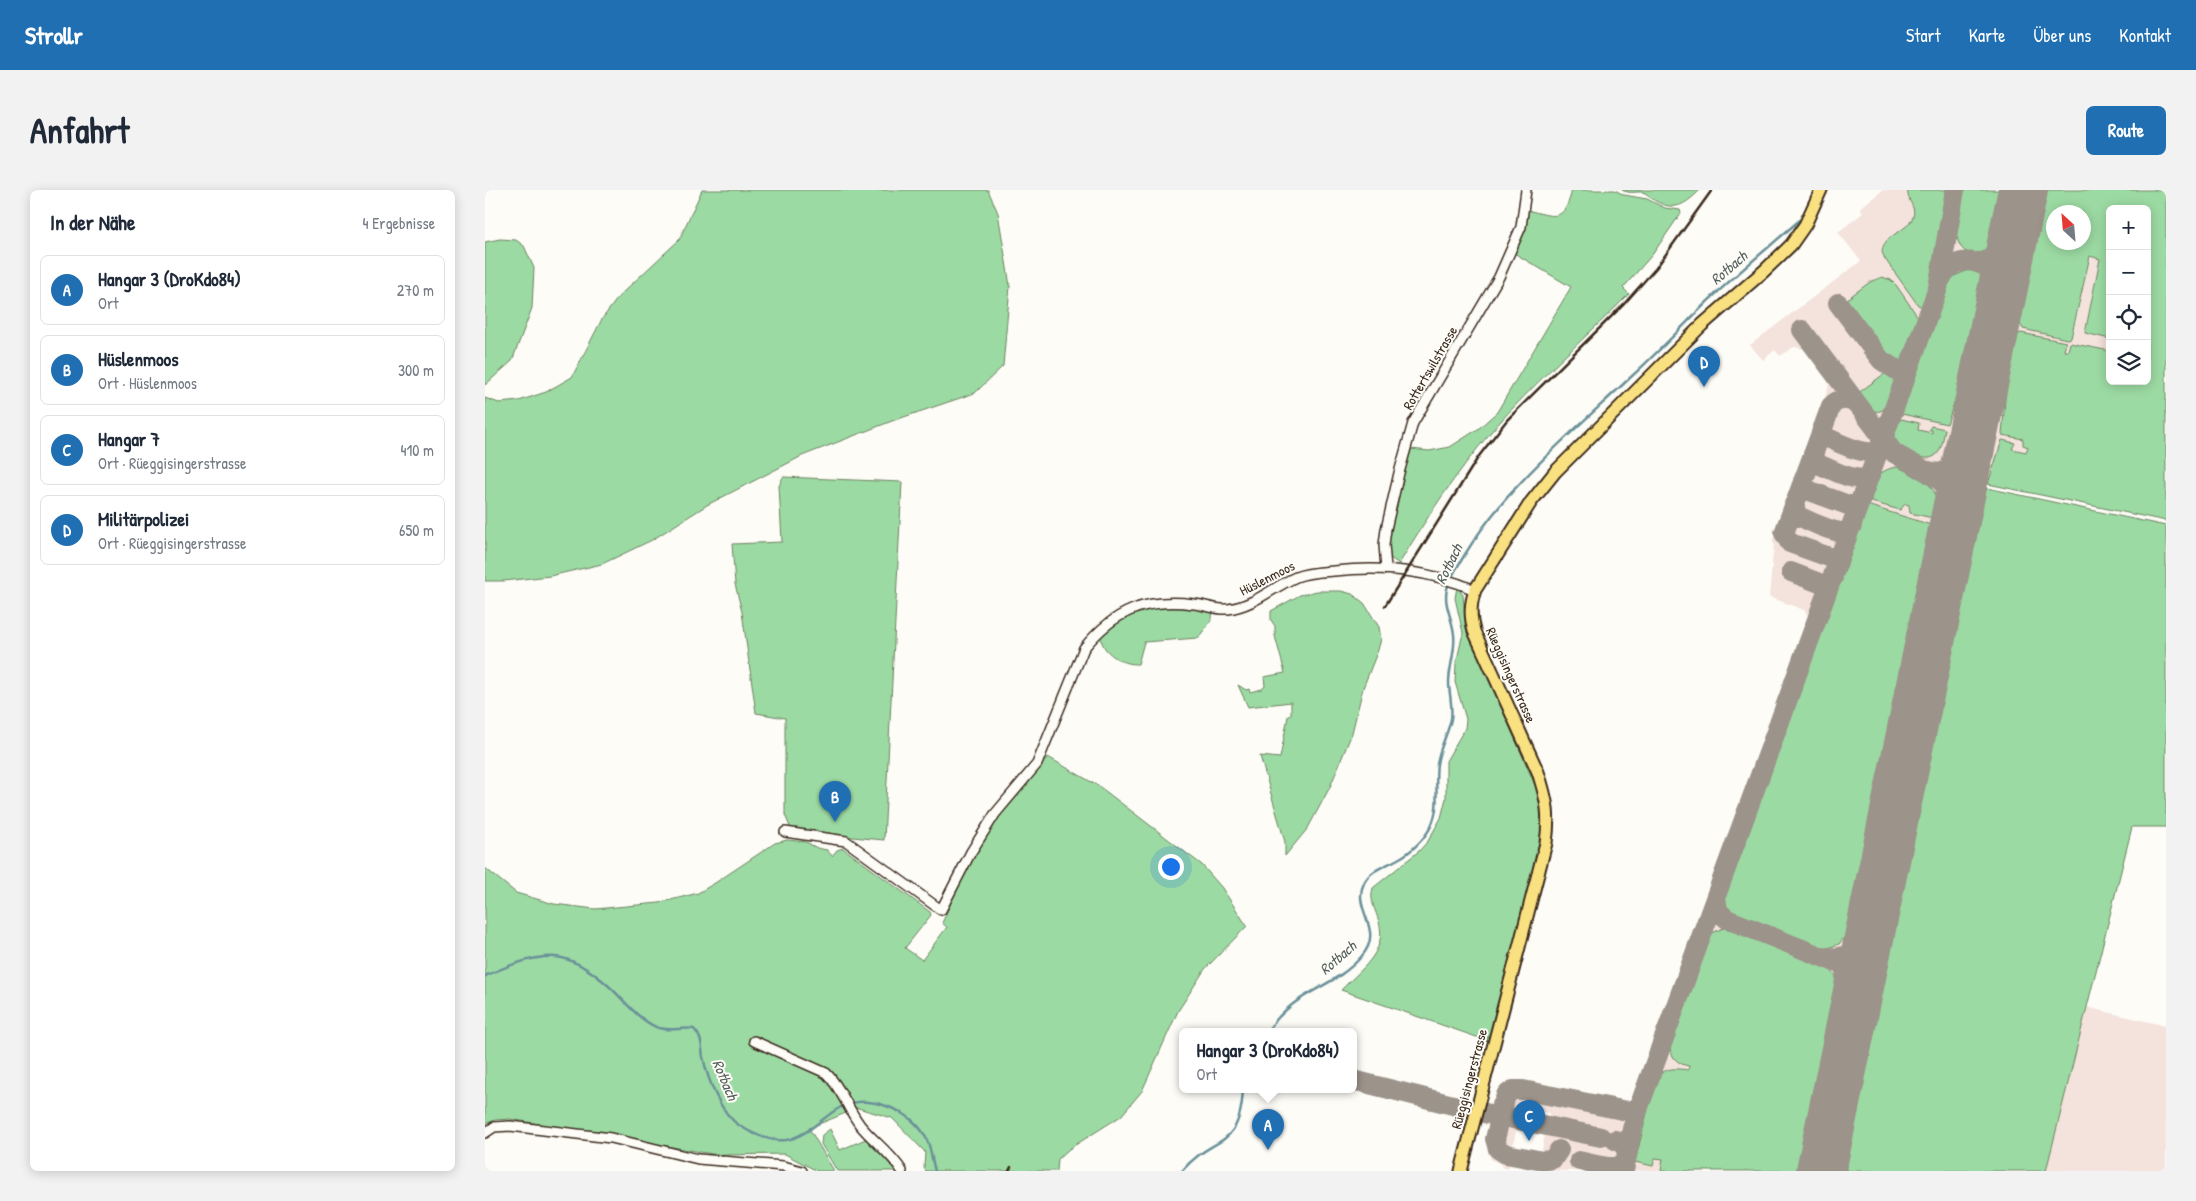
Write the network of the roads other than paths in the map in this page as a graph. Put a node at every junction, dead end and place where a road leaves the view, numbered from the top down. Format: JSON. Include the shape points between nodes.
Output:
{"nodes":[{"id":1,"x":1526,"y":190,"type":"edge"},
{"id":2,"x":1820,"y":190,"type":"edge"},
{"id":3,"x":1386,"y":568,"type":"junction"},
{"id":4,"x":1475,"y":590,"type":"junction"},
{"id":5,"x":785,"y":832,"type":"dead end"},
{"id":6,"x":753,"y":1041,"type":"dead end"},
{"id":7,"x":485,"y":1133,"type":"edge"},
{"id":8,"x":802,"y":1171,"type":"edge"},
{"id":9,"x":902,"y":1171,"type":"edge"},
{"id":10,"x":1461,"y":1171,"type":"edge"}],
"edges":[{"from":1,"to":3,"type":"street","name":"Rottertswilstrasse","via":[[1521,228],[1499,277],[1413,424],[1386,529]]},
{"from":2,"to":4,"type":"main road","name":"Rüeggisingerstrasse","via":[[1799,234],[1765,272],[1702,325],[1555,472],[1531,502]]},
{"from":3,"to":4,"type":"street","name":"Hüslenmoos","via":[[1441,578]]},
{"from":3,"to":5,"type":"street","name":"Hüslenmoos","via":[[1306,574],[1254,602],[1227,609],[1173,602],[1152,603],[1126,611],[1109,622],[1085,648],[1037,764],[995,814],[941,910],[846,841]]},
{"from":4,"to":10,"type":"main road","name":"Rüeggisingerstrasse","via":[[1471,602],[1474,631],[1538,772],[1549,818],[1546,843]]},
{"from":6,"to":9,"type":"street","via":[[821,1070],[830,1077],[851,1113]]},
{"from":7,"to":8,"type":"street","via":[[494,1127],[510,1126],[611,1138],[698,1159],[783,1166]]}]}
